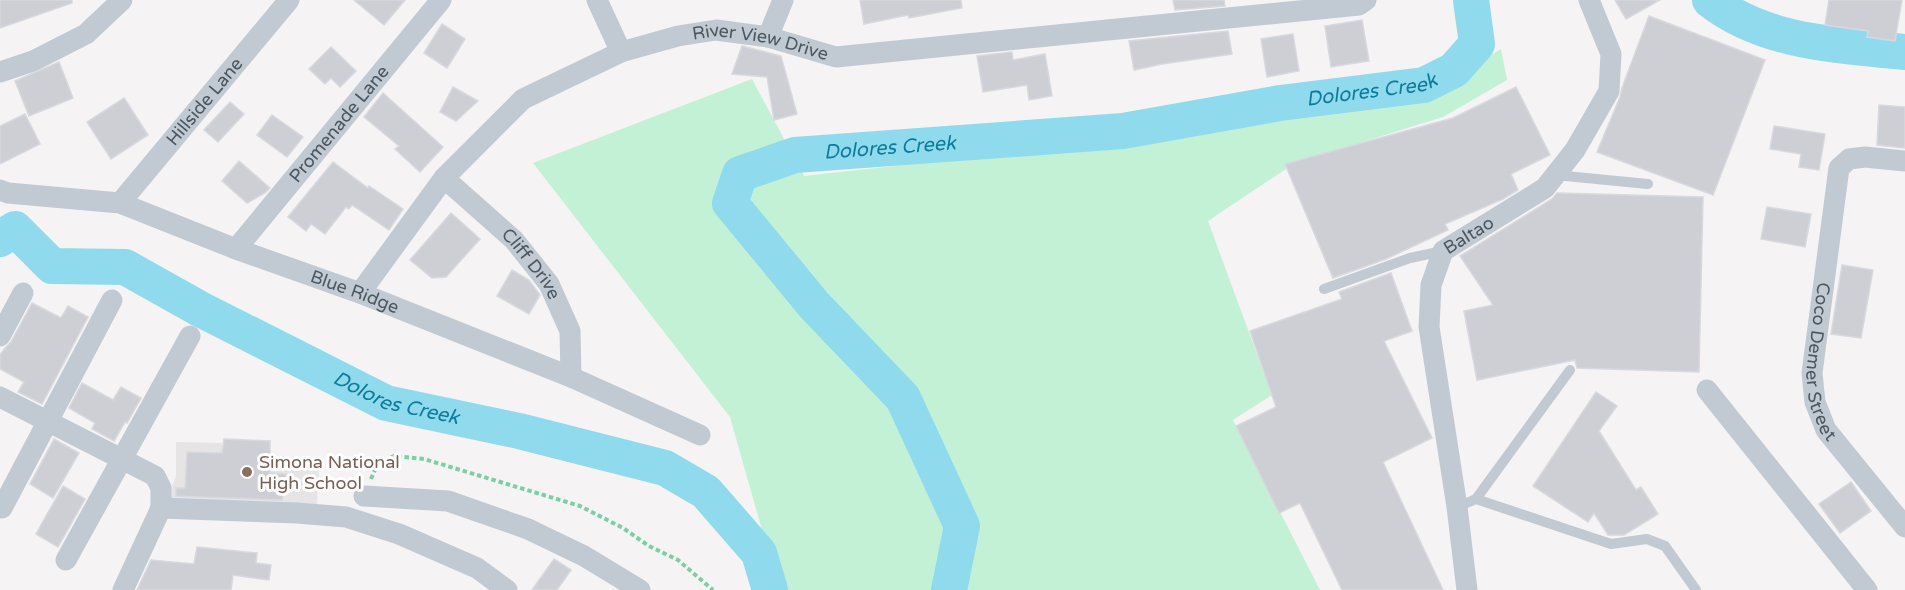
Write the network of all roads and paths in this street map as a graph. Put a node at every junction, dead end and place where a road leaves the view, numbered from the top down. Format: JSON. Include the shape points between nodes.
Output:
{"nodes":[{"id":1,"x":122,"y":0,"type":"edge"},
{"id":2,"x":289,"y":0,"type":"edge"},
{"id":3,"x":441,"y":0,"type":"edge"},
{"id":4,"x":597,"y":0,"type":"edge"},
{"id":5,"x":783,"y":0,"type":"edge"},
{"id":6,"x":1366,"y":0,"type":"edge"},
{"id":7,"x":1590,"y":0,"type":"edge"},
{"id":8,"x":768,"y":37,"type":"junction"},
{"id":9,"x":621,"y":52,"type":"junction"},
{"id":10,"x":0,"y":72,"type":"edge"},
{"id":11,"x":1905,"y":161,"type":"edge"},
{"id":12,"x":1555,"y":175,"type":"junction"},
{"id":13,"x":444,"y":178,"type":"junction"},
{"id":14,"x":1648,"y":184,"type":"dead end"},
{"id":15,"x":0,"y":190,"type":"edge"},
{"id":16,"x":120,"y":203,"type":"junction"},
{"id":17,"x":236,"y":249,"type":"junction"},
{"id":18,"x":1443,"y":251,"type":"junction"},
{"id":19,"x":1324,"y":290,"type":"dead end"},
{"id":20,"x":23,"y":293,"type":"dead end"},
{"id":21,"x":360,"y":293,"type":"junction"},
{"id":22,"x":112,"y":300,"type":"dead end"},
{"id":23,"x":0,"y":336,"type":"edge"},
{"id":24,"x":190,"y":336,"type":"dead end"},
{"id":25,"x":1570,"y":370,"type":"dead end"},
{"id":26,"x":571,"y":377,"type":"junction"},
{"id":27,"x":1707,"y":390,"type":"dead end"},
{"id":28,"x":0,"y":397,"type":"edge"},
{"id":29,"x":47,"y":421,"type":"junction"},
{"id":30,"x":700,"y":435,"type":"dead end"},
{"id":31,"x":122,"y":459,"type":"junction"},
{"id":32,"x":364,"y":496,"type":"joint"},
{"id":33,"x":1466,"y":503,"type":"junction"},
{"id":34,"x":2,"y":508,"type":"dead end"},
{"id":35,"x":160,"y":508,"type":"junction"},
{"id":36,"x":1905,"y":527,"type":"edge"},
{"id":37,"x":66,"y":560,"type":"dead end"},
{"id":38,"x":123,"y":590,"type":"edge"},
{"id":39,"x":507,"y":590,"type":"edge"},
{"id":40,"x":640,"y":590,"type":"edge"},
{"id":41,"x":713,"y":590,"type":"edge"},
{"id":42,"x":1467,"y":590,"type":"edge"},
{"id":43,"x":1696,"y":590,"type":"edge"},
{"id":44,"x":1867,"y":590,"type":"edge"}],
"edges":[{"from":1,"to":10,"type":"street","via":[[86,34],[33,61]]},
{"from":2,"to":16,"type":"street","name":"Hillside Lane"},
{"from":3,"to":17,"type":"street","name":"Promenade Lane"},
{"from":4,"to":9,"type":"street"},
{"from":5,"to":8,"type":"street"},
{"from":6,"to":8,"type":"street","name":"River View Drive","via":[[1359,5],[836,57]]},
{"from":7,"to":12,"type":"street","name":"Baltao","via":[[1611,54],[1609,91],[1575,150]]},
{"from":8,"to":9,"type":"street","name":"River View Drive","via":[[716,30]]},
{"from":9,"to":13,"type":"street","name":"River View Drive","via":[[523,99]]},
{"from":11,"to":36,"type":"street","name":"Coco Demer Street","via":[[1865,157],[1850,159],[1839,168],[1812,373],[1815,402],[1826,430]]},
{"from":12,"to":14,"type":"lane"},
{"from":12,"to":18,"type":"street","name":"Baltao","via":[[1545,188]]},
{"from":13,"to":21,"type":"street","name":"River View Drive"},
{"from":13,"to":26,"type":"street","name":"Cliff Drive","via":[[514,240],[549,284],[570,331]]},
{"from":15,"to":16,"type":"street","name":"Blue Ridge"},
{"from":16,"to":17,"type":"street","name":"Blue Ridge"},
{"from":17,"to":21,"type":"street","name":"Blue Ridge"},
{"from":18,"to":19,"type":"lane","via":[[1410,258]]},
{"from":18,"to":33,"type":"street","name":"Baltao","via":[[1431,285],[1430,327]]},
{"from":20,"to":23,"type":"street"},
{"from":21,"to":26,"type":"street","name":"Blue Ridge"},
{"from":22,"to":29,"type":"street"},
{"from":24,"to":31,"type":"street"},
{"from":25,"to":33,"type":"lane"},
{"from":26,"to":30,"type":"street","name":"Blue Ridge"},
{"from":27,"to":44,"type":"street"},
{"from":28,"to":29,"type":"street"},
{"from":29,"to":31,"type":"street"},
{"from":29,"to":34,"type":"street"},
{"from":31,"to":35,"type":"street","via":[[154,476],[161,488]]},
{"from":31,"to":37,"type":"street"},
{"from":32,"to":40,"type":"street","via":[[448,501],[528,529],[584,555]]},
{"from":32,"to":41,"type":"path","via":[[376,465],[394,456],[424,459],[580,506],[678,560]]},
{"from":33,"to":42,"type":"street","name":"Baltao"},
{"from":33,"to":43,"type":"lane","via":[[1611,544],[1647,538],[1665,546]]},
{"from":35,"to":38,"type":"street"},
{"from":35,"to":39,"type":"street","via":[[346,517],[399,534],[477,568]]}]}
